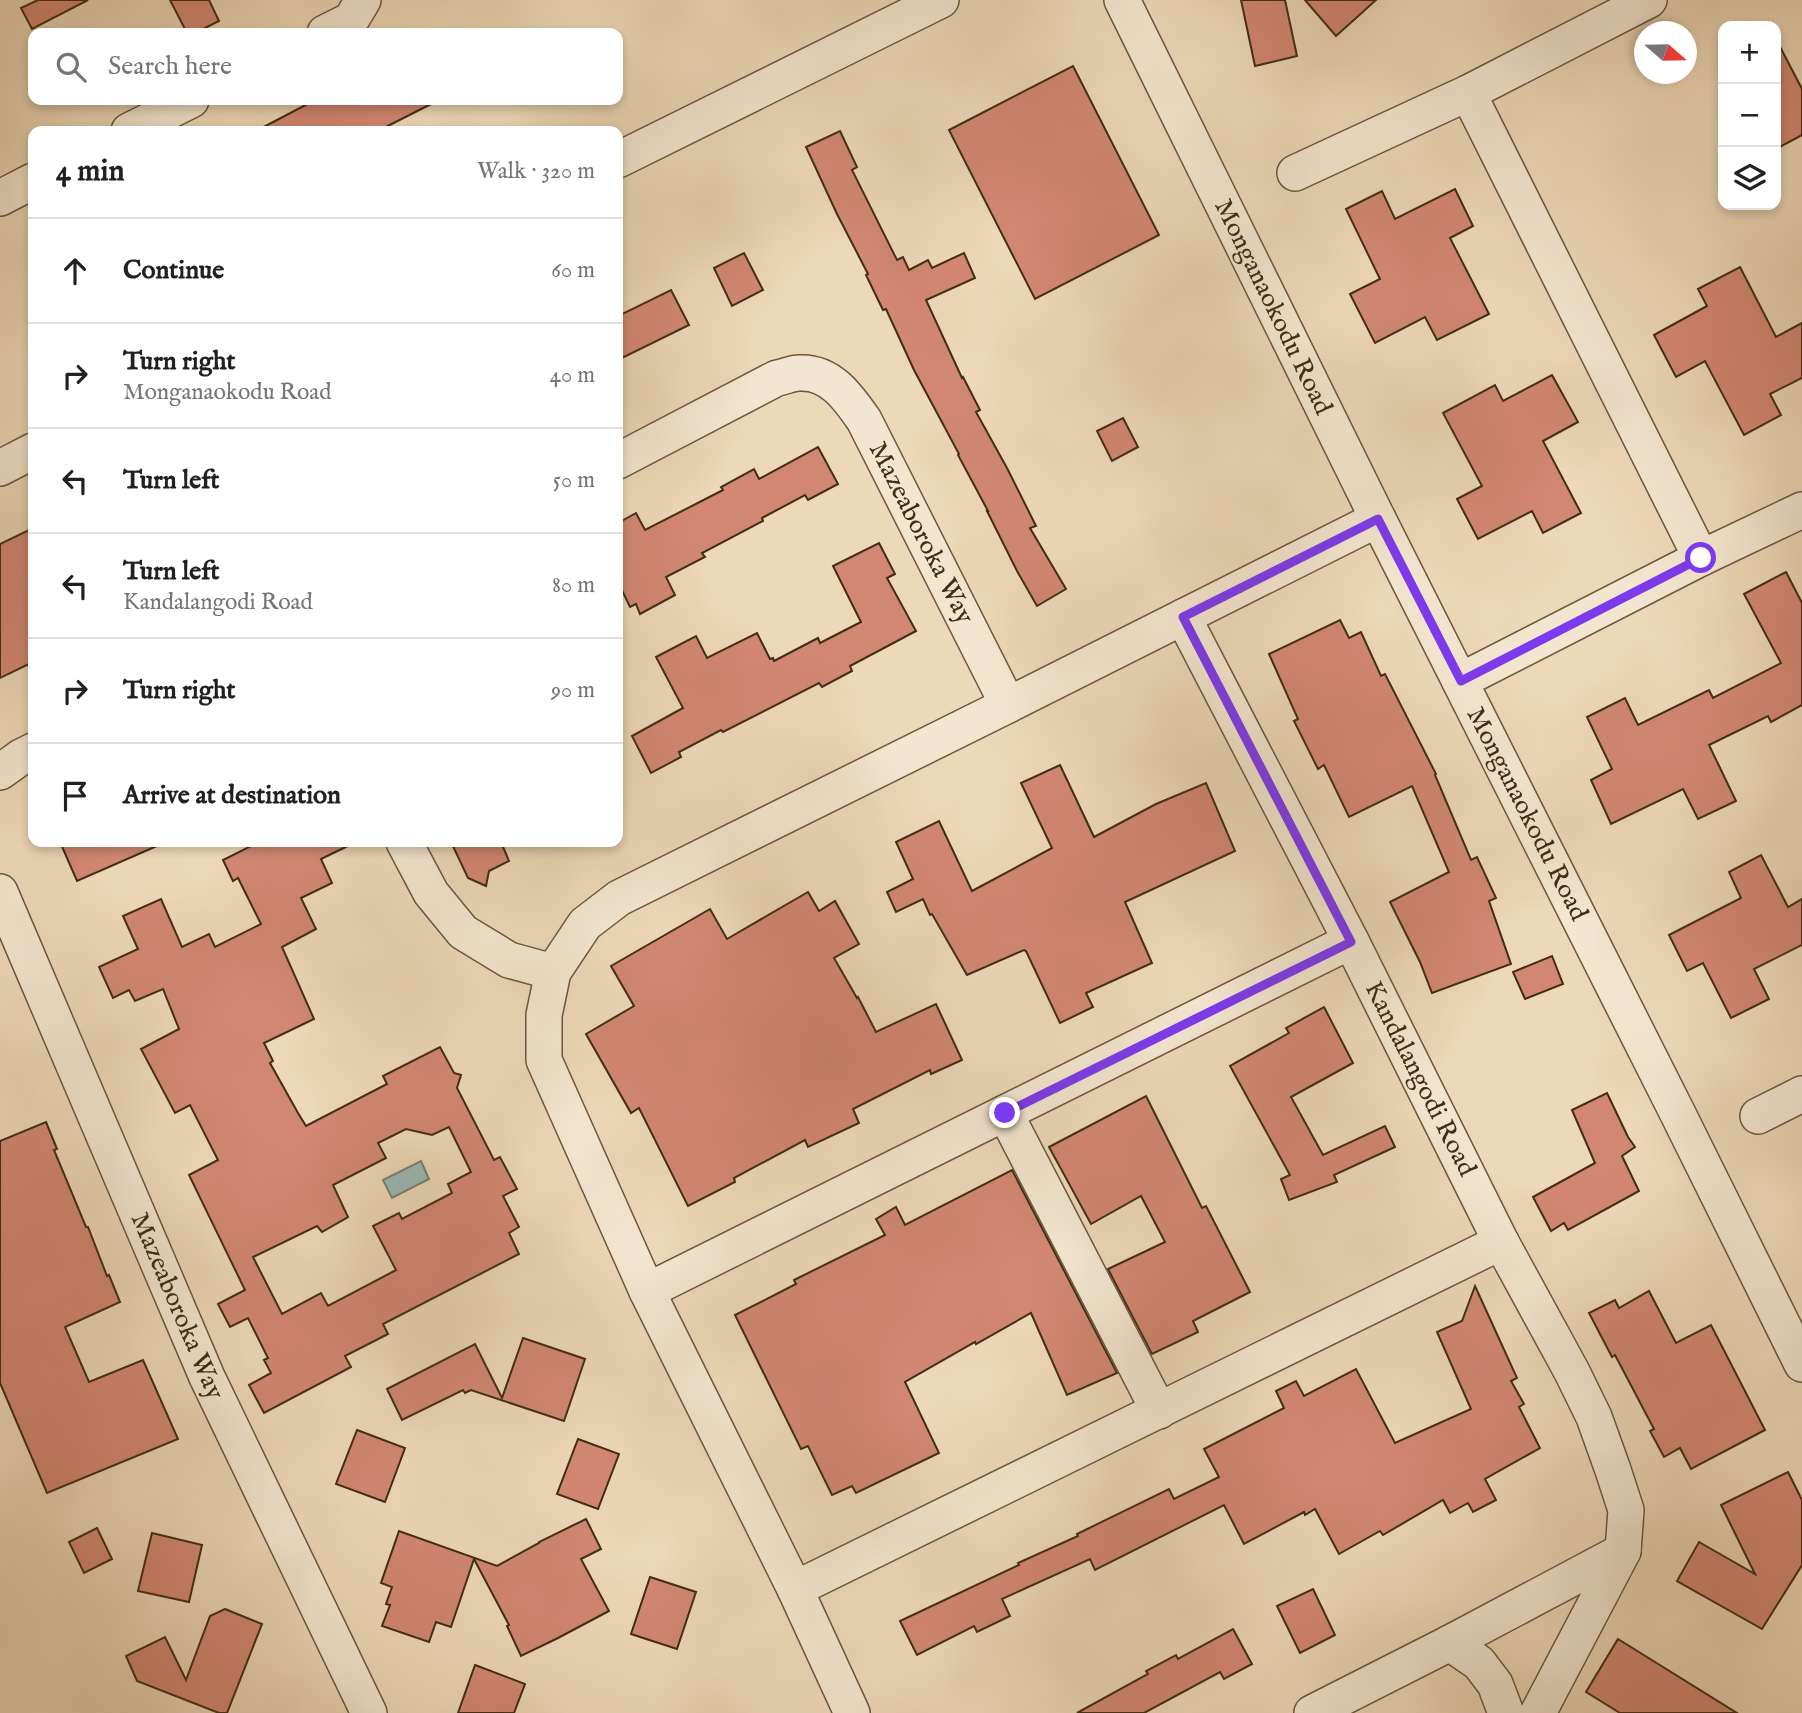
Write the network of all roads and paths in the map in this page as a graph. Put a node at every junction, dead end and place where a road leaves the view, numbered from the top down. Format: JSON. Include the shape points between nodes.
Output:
{"nodes":[{"id":1,"x":363,"y":0,"type":"edge"},
{"id":2,"x":941,"y":0,"type":"edge"},
{"id":3,"x":1122,"y":0,"type":"edge"},
{"id":4,"x":1649,"y":0,"type":"edge"},
{"id":5,"x":335,"y":28,"type":"edge"},
{"id":6,"x":1468,"y":93,"type":"junction"},
{"id":7,"x":181,"y":105,"type":"edge"},
{"id":8,"x":139,"y":126,"type":"edge"},
{"id":9,"x":623,"y":158,"type":"edge"},
{"id":10,"x":1295,"y":173,"type":"dead end"},
{"id":11,"x":28,"y":184,"type":"edge"},
{"id":12,"x":0,"y":198,"type":"edge"},
{"id":13,"x":28,"y":454,"type":"edge"},
{"id":14,"x":623,"y":458,"type":"edge"},
{"id":15,"x":0,"y":468,"type":"edge"},
{"id":16,"x":1802,"y":509,"type":"edge"},
{"id":17,"x":1378,"y":519,"type":"junction"},
{"id":18,"x":1701,"y":558,"type":"junction"},
{"id":19,"x":1183,"y":617,"type":"junction"},
{"id":20,"x":1461,"y":681,"type":"junction"},
{"id":21,"x":1008,"y":705,"type":"junction"},
{"id":22,"x":28,"y":754,"type":"edge"},
{"id":23,"x":0,"y":772,"type":"edge"},
{"id":24,"x":407,"y":847,"type":"edge"},
{"id":25,"x":0,"y":892,"type":"edge"},
{"id":26,"x":1351,"y":942,"type":"junction"},
{"id":27,"x":553,"y":972,"type":"junction"},
{"id":28,"x":1802,"y":1094,"type":"edge"},
{"id":29,"x":1005,"y":1113,"type":"junction"},
{"id":30,"x":1758,"y":1116,"type":"dead end"},
{"id":31,"x":1501,"y":1242,"type":"junction"},
{"id":32,"x":647,"y":1291,"type":"junction"},
{"id":33,"x":1802,"y":1364,"type":"edge"},
{"id":34,"x":1159,"y":1410,"type":"junction"},
{"id":35,"x":1623,"y":1551,"type":"junction"},
{"id":36,"x":795,"y":1590,"type":"junction"},
{"id":37,"x":1450,"y":1643,"type":"junction"},
{"id":38,"x":369,"y":1713,"type":"edge"},
{"id":39,"x":852,"y":1713,"type":"edge"},
{"id":40,"x":1312,"y":1713,"type":"edge"},
{"id":41,"x":1506,"y":1713,"type":"edge"},
{"id":42,"x":1538,"y":1713,"type":"edge"}],
"edges":[{"from":1,"to":5,"type":"street","via":[[351,20]]},
{"from":2,"to":9,"type":"street"},
{"from":3,"to":17,"type":"street","name":"Monganaokodu Road"},
{"from":4,"to":6,"type":"street"},
{"from":6,"to":10,"type":"street"},
{"from":6,"to":18,"type":"street"},
{"from":7,"to":8,"type":"street"},
{"from":11,"to":12,"type":"street"},
{"from":13,"to":15,"type":"street"},
{"from":14,"to":21,"type":"street","name":"Mazeaboroka Way","via":[[777,378],[818,375],[836,385],[864,420]]},
{"from":16,"to":18,"type":"street"},
{"from":17,"to":19,"type":"street"},
{"from":17,"to":20,"type":"street","name":"Monganaokodu Road"},
{"from":18,"to":20,"type":"street"},
{"from":19,"to":21,"type":"street"},
{"from":19,"to":26,"type":"street","name":"Kandalangodi Road"},
{"from":20,"to":33,"type":"street","name":"Monganaokodu Road"},
{"from":21,"to":27,"type":"street","via":[[619,898],[585,924]]},
{"from":22,"to":23,"type":"street"},
{"from":24,"to":27,"type":"street","via":[[431,893],[463,932],[509,960]]},
{"from":25,"to":38,"type":"street","name":"Mazeaboroka Way","via":[[207,1377]]},
{"from":26,"to":29,"type":"street"},
{"from":26,"to":31,"type":"street","name":"Kandalangodi Road"},
{"from":27,"to":32,"type":"street","via":[[544,1015],[544,1060]]},
{"from":28,"to":30,"type":"street"},
{"from":29,"to":32,"type":"street"},
{"from":29,"to":34,"type":"street"},
{"from":31,"to":34,"type":"street"},
{"from":31,"to":35,"type":"street","name":"Kandalangodi Road","via":[[1594,1417],[1626,1510]]},
{"from":32,"to":36,"type":"street"},
{"from":34,"to":36,"type":"street"},
{"from":35,"to":37,"type":"street"},
{"from":35,"to":42,"type":"street"},
{"from":36,"to":39,"type":"street"},
{"from":37,"to":40,"type":"street"},
{"from":37,"to":41,"type":"street","via":[[1479,1663],[1495,1684]]}]}
